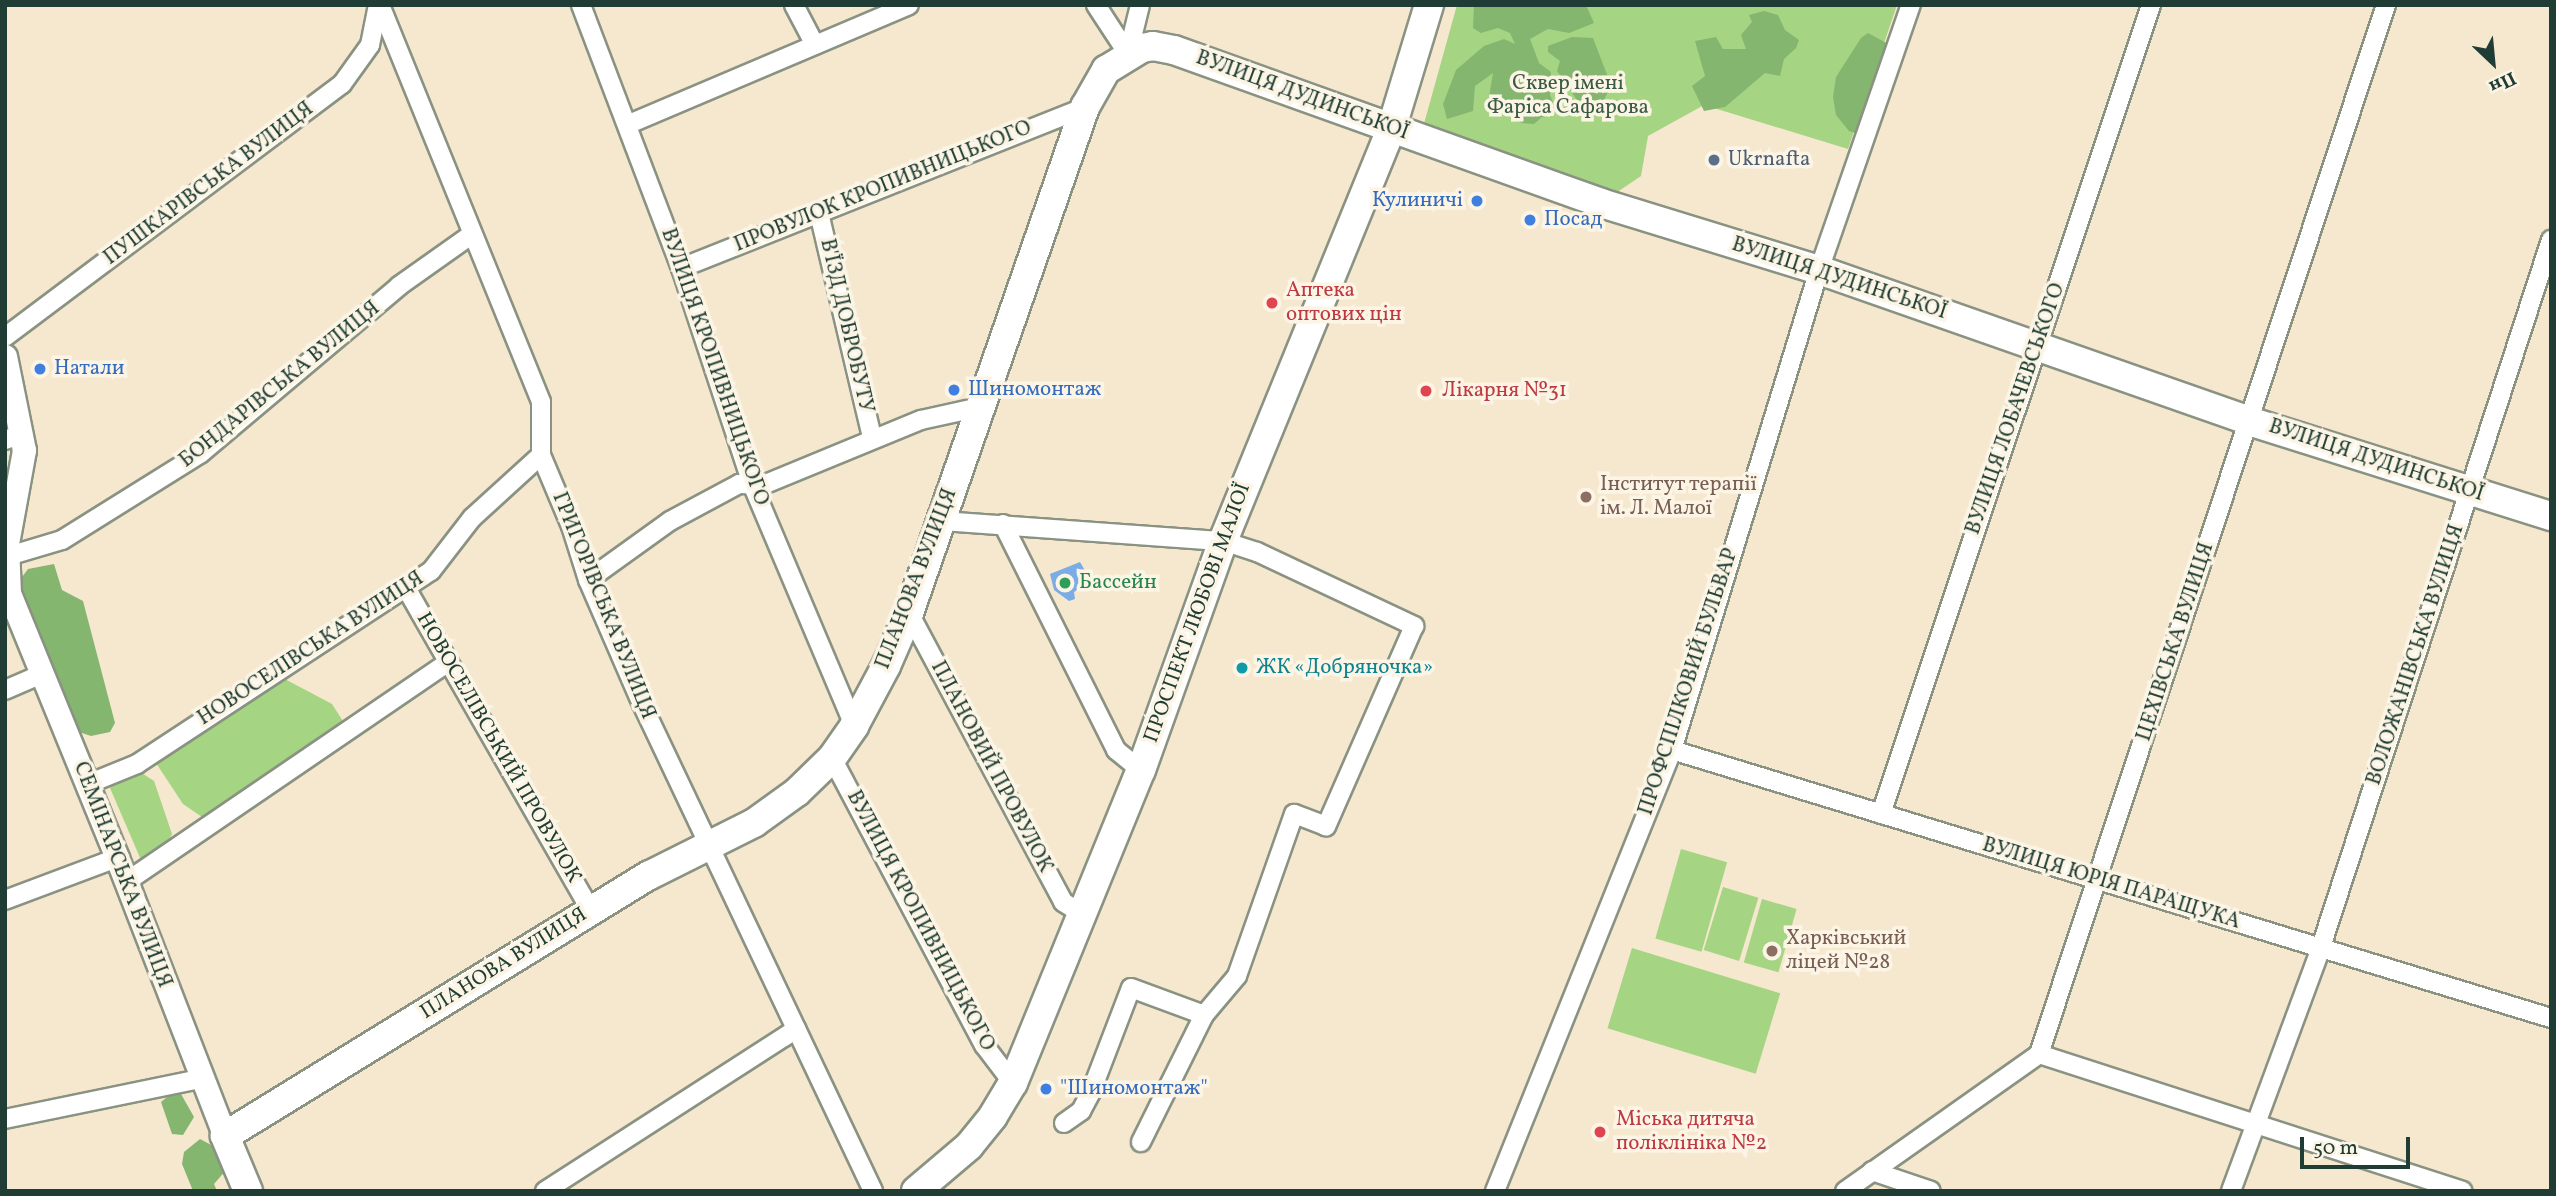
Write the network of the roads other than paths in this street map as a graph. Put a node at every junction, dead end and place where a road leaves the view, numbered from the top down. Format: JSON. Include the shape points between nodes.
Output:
{"nodes":[{"id":1,"x":379,"y":5,"type":"edge"},
{"id":2,"x":581,"y":5,"type":"edge"},
{"id":3,"x":794,"y":5,"type":"edge"},
{"id":4,"x":909,"y":5,"type":"edge"},
{"id":5,"x":1096,"y":5,"type":"edge"},
{"id":6,"x":1140,"y":5,"type":"edge"},
{"id":7,"x":1429,"y":5,"type":"edge"},
{"id":8,"x":1911,"y":5,"type":"edge"},
{"id":9,"x":2151,"y":5,"type":"edge"},
{"id":10,"x":2386,"y":5,"type":"edge"},
{"id":11,"x":815,"y":45,"type":"junction"},
{"id":12,"x":1128,"y":54,"type":"junction"},
{"id":13,"x":1085,"y":107,"type":"junction"},
{"id":14,"x":629,"y":124,"type":"junction"},
{"id":15,"x":1391,"y":130,"type":"junction"},
{"id":16,"x":819,"y":213,"type":"junction"},
{"id":17,"x":471,"y":235,"type":"junction"},
{"id":18,"x":2551,"y":240,"type":"edge"},
{"id":19,"x":681,"y":268,"type":"junction"},
{"id":20,"x":1819,"y":270,"type":"junction"},
{"id":21,"x":5,"y":337,"type":"edge"},
{"id":22,"x":2038,"y":344,"type":"junction"},
{"id":23,"x":5,"y":356,"type":"edge"},
{"id":24,"x":980,"y":407,"type":"junction"},
{"id":25,"x":2249,"y":421,"type":"junction"},
{"id":26,"x":14,"y":437,"type":"edge"},
{"id":27,"x":872,"y":438,"type":"junction"},
{"id":28,"x":541,"y":455,"type":"junction"},
{"id":29,"x":752,"y":484,"type":"junction"},
{"id":30,"x":2470,"y":491,"type":"junction"},
{"id":31,"x":2551,"y":516,"type":"edge"},
{"id":32,"x":942,"y":521,"type":"junction"},
{"id":33,"x":1003,"y":524,"type":"junction"},
{"id":34,"x":1223,"y":541,"type":"junction"},
{"id":35,"x":5,"y":557,"type":"edge"},
{"id":36,"x":588,"y":580,"type":"junction"},
{"id":37,"x":405,"y":586,"type":"junction"},
{"id":38,"x":909,"y":612,"type":"junction"},
{"id":39,"x":449,"y":662,"type":"junction"},
{"id":40,"x":42,"y":674,"type":"junction"},
{"id":41,"x":5,"y":690,"type":"edge"},
{"id":42,"x":854,"y":726,"type":"junction"},
{"id":43,"x":1672,"y":750,"type":"junction"},
{"id":44,"x":832,"y":758,"type":"junction"},
{"id":45,"x":1141,"y":770,"type":"junction"},
{"id":46,"x":88,"y":784,"type":"junction"},
{"id":47,"x":1881,"y":814,"type":"junction"},
{"id":48,"x":708,"y":844,"type":"junction"},
{"id":49,"x":117,"y":858,"type":"junction"},
{"id":50,"x":2098,"y":879,"type":"junction"},
{"id":51,"x":126,"y":882,"type":"junction"},
{"id":52,"x":5,"y":900,"type":"edge"},
{"id":53,"x":591,"y":911,"type":"junction"},
{"id":54,"x":1082,"y":914,"type":"junction"},
{"id":55,"x":2320,"y":950,"type":"junction"},
{"id":56,"x":1204,"y":1014,"type":"junction"},
{"id":57,"x":2551,"y":1018,"type":"edge"},
{"id":58,"x":796,"y":1029,"type":"junction"},
{"id":59,"x":2039,"y":1054,"type":"junction"},
{"id":60,"x":200,"y":1079,"type":"junction"},
{"id":61,"x":1013,"y":1083,"type":"junction"},
{"id":62,"x":5,"y":1119,"type":"edge"},
{"id":63,"x":1063,"y":1123,"type":"dead end"},
{"id":64,"x":2255,"y":1124,"type":"junction"},
{"id":65,"x":225,"y":1136,"type":"junction"},
{"id":66,"x":1141,"y":1142,"type":"dead end"},
{"id":67,"x":1872,"y":1171,"type":"junction"},
{"id":68,"x":248,"y":1191,"type":"edge"},
{"id":69,"x":545,"y":1191,"type":"edge"},
{"id":70,"x":873,"y":1191,"type":"edge"},
{"id":71,"x":916,"y":1191,"type":"edge"},
{"id":72,"x":1496,"y":1191,"type":"edge"},
{"id":73,"x":1845,"y":1191,"type":"edge"},
{"id":74,"x":1931,"y":1191,"type":"edge"},
{"id":75,"x":2231,"y":1191,"type":"edge"},
{"id":76,"x":2462,"y":1191,"type":"edge"}],
"edges":[{"from":1,"to":17,"type":"street","name":"ГРИГОРІВСЬКА ВУЛИЦЯ"},
{"from":1,"to":21,"type":"street","name":"ПУШКАРІВСЬКА ВУЛИЦЯ","via":[[370,45],[342,84]]},
{"from":2,"to":14,"type":"street","name":"ВУЛИЦЯ КРОПИВНИЦЬКОГО"},
{"from":3,"to":11,"type":"street"},
{"from":4,"to":11,"type":"street"},
{"from":5,"to":12,"type":"street"},
{"from":6,"to":12,"type":"street"},
{"from":7,"to":15,"type":"main road","name":"ПРОСПЕКТ ЛЮБОВІ МАЛОЇ"},
{"from":8,"to":20,"type":"street","name":"ПРОФСПІЛКОВИЙ БУЛЬВАР"},
{"from":9,"to":22,"type":"street","name":"ВУЛИЦЯ ЛОБАЧЕВСЬКОГО"},
{"from":10,"to":25,"type":"street","name":"ЦЕХІВСЬКА ВУЛИЦЯ"},
{"from":11,"to":14,"type":"street"},
{"from":12,"to":13,"type":"main road","name":"ПЛАНОВА ВУЛИЦЯ","via":[[1106,70]]},
{"from":12,"to":15,"type":"main road","name":"ВУЛИЦЯ ДУДИНСЬКОЇ","via":[[1153,46],[1174,50]]},
{"from":13,"to":16,"type":"street","name":"ПРОВУЛОК КРОПИВНИЦЬКОГО"},
{"from":13,"to":24,"type":"main road","name":"ПЛАНОВА ВУЛИЦЯ"},
{"from":14,"to":19,"type":"street","name":"ВУЛИЦЯ КРОПИВНИЦЬКОГО"},
{"from":15,"to":20,"type":"main road","name":"ВУЛИЦЯ ДУДИНСЬКОЇ","via":[[1614,207]]},
{"from":15,"to":34,"type":"main road","name":"ПРОСПЕКТ ЛЮБОВІ МАЛОЇ"},
{"from":16,"to":19,"type":"street","name":"ПРОВУЛОК КРОПИВНИЦЬКОГО"},
{"from":16,"to":27,"type":"street","name":"В'ЇЗД ДОБРОБУТУ"},
{"from":17,"to":28,"type":"street","name":"ГРИГОРІВСЬКА ВУЛИЦЯ","via":[[541,402]]},
{"from":17,"to":35,"type":"street","name":"БОНДАРІВСЬКА ВУЛИЦЯ","via":[[399,286],[201,453],[62,540]]},
{"from":18,"to":30,"type":"street","name":"ВОЛОЖАНІВСЬКА ВУЛИЦЯ"},
{"from":19,"to":29,"type":"street","name":"ВУЛИЦЯ КРОПИВНИЦЬКОГО"},
{"from":20,"to":22,"type":"main road","name":"ВУЛИЦЯ ДУДИНСЬКОЇ"},
{"from":20,"to":43,"type":"street","name":"ПРОФСПІЛКОВИЙ БУЛЬВАР"},
{"from":22,"to":25,"type":"main road","name":"ВУЛИЦЯ ДУДИНСЬКОЇ"},
{"from":22,"to":47,"type":"street","name":"ВУЛИЦЯ ЛОБАЧЕВСЬКОГО"},
{"from":23,"to":26,"type":"street","name":"СЕМІНАРСЬКА ВУЛИЦЯ"},
{"from":24,"to":27,"type":"street","via":[[921,420]]},
{"from":24,"to":32,"type":"main road","name":"ПЛАНОВА ВУЛИЦЯ"},
{"from":25,"to":30,"type":"main road","name":"ВУЛИЦЯ ДУДИНСЬКОЇ"},
{"from":25,"to":50,"type":"street","name":"ЦЕХІВСЬКА ВУЛИЦЯ"},
{"from":26,"to":35,"type":"street","name":"СЕМІНАРСЬКА ВУЛИЦЯ","via":[[23,464]]},
{"from":27,"to":29,"type":"street","via":[[763,485]]},
{"from":28,"to":36,"type":"street","name":"ГРИГОРІВСЬКА ВУЛИЦЯ"},
{"from":28,"to":37,"type":"street","name":"НОВОСЕЛІВСЬКА ВУЛИЦЯ","via":[[472,518],[431,571]]},
{"from":29,"to":36,"type":"street","via":[[739,484],[670,522]]},
{"from":29,"to":42,"type":"street","name":"ВУЛИЦЯ КРОПИВНИЦЬКОГО"},
{"from":30,"to":31,"type":"main road","name":"ВУЛИЦЯ ДУДИНСЬКОЇ"},
{"from":30,"to":55,"type":"street","name":"ВОЛОЖАНІВСЬКА ВУЛИЦЯ"},
{"from":32,"to":33,"type":"street"},
{"from":32,"to":38,"type":"main road","name":"ПЛАНОВА ВУЛИЦЯ"},
{"from":33,"to":34,"type":"street"},
{"from":33,"to":45,"type":"street","via":[[1116,750]]},
{"from":34,"to":45,"type":"main road","name":"ПРОСПЕКТ ЛЮБОВІ МАЛОЇ"},
{"from":34,"to":56,"type":"street","via":[[1413,626],[1326,825],[1294,814],[1237,976]]},
{"from":35,"to":40,"type":"street","name":"СЕМІНАРСЬКА ВУЛИЦЯ","via":[[9,593]]},
{"from":36,"to":48,"type":"street","name":"ГРИГОРІВСЬКА ВУЛИЦЯ"},
{"from":37,"to":39,"type":"street","name":"НОВОСЕЛІВСЬКИЙ ПРОВУЛОК"},
{"from":37,"to":46,"type":"street","name":"НОВОСЕЛІВСЬКА ВУЛИЦЯ","via":[[136,764]]},
{"from":38,"to":42,"type":"main road","name":"ПЛАНОВА ВУЛИЦЯ"},
{"from":38,"to":54,"type":"street","name":"ПЛАНОВИЙ ПРОВУЛОК","via":[[1063,902]]},
{"from":39,"to":51,"type":"street"},
{"from":39,"to":53,"type":"street","name":"НОВОСЕЛІВСЬКИЙ ПРОВУЛОК"},
{"from":40,"to":41,"type":"street"},
{"from":40,"to":46,"type":"street","name":"СЕМІНАРСЬКА ВУЛИЦЯ"},
{"from":42,"to":44,"type":"main road","name":"ПЛАНОВА ВУЛИЦЯ"},
{"from":43,"to":47,"type":"street","name":"ВУЛИЦЯ ЮРІЯ ПАРАЩУКА"},
{"from":43,"to":72,"type":"street","name":"ПРОФСПІЛКОВИЙ БУЛЬВАР"},
{"from":44,"to":48,"type":"main road","name":"ПЛАНОВА ВУЛИЦЯ","via":[[754,824]]},
{"from":44,"to":61,"type":"street","name":"ВУЛИЦЯ КРОПИВНИЦЬКОГО","via":[[984,1045]]},
{"from":45,"to":54,"type":"main road","name":"ПРОСПЕКТ ЛЮБОВІ МАЛОЇ"},
{"from":46,"to":49,"type":"street","name":"СЕМІНАРСЬКА ВУЛИЦЯ"},
{"from":47,"to":50,"type":"street","name":"ВУЛИЦЯ ЮРІЯ ПАРАЩУКА"},
{"from":48,"to":53,"type":"main road","name":"ПЛАНОВА ВУЛИЦЯ"},
{"from":48,"to":58,"type":"street","name":"ГРИГОРІВСЬКА ВУЛИЦЯ"},
{"from":49,"to":51,"type":"street","name":"СЕМІНАРСЬКА ВУЛИЦЯ"},
{"from":49,"to":52,"type":"street"},
{"from":50,"to":55,"type":"street","name":"ВУЛИЦЯ ЮРІЯ ПАРАЩУКА"},
{"from":50,"to":59,"type":"street","name":"ЦЕХІВСЬКА ВУЛИЦЯ"},
{"from":51,"to":60,"type":"street","name":"СЕМІНАРСЬКА ВУЛИЦЯ"},
{"from":53,"to":65,"type":"main road","name":"ПЛАНОВА ВУЛИЦЯ"},
{"from":54,"to":61,"type":"main road","name":"ПРОСПЕКТ ЛЮБОВІ МАЛОЇ"},
{"from":55,"to":57,"type":"street","name":"ВУЛИЦЯ ЮРІЯ ПАРАЩУКА"},
{"from":55,"to":64,"type":"street","name":"ВОЛОЖАНІВСЬКА ВУЛИЦЯ"},
{"from":56,"to":63,"type":"street","via":[[1131,988],[1091,1092],[1081,1111]]},
{"from":56,"to":66,"type":"street"},
{"from":58,"to":69,"type":"street"},
{"from":58,"to":70,"type":"street","name":"ГРИГОРІВСЬКА ВУЛИЦЯ"},
{"from":59,"to":64,"type":"street"},
{"from":59,"to":67,"type":"street"},
{"from":60,"to":62,"type":"street"},
{"from":60,"to":65,"type":"street","name":"СЕМІНАРСЬКА ВУЛИЦЯ"},
{"from":61,"to":71,"type":"main road","name":"ПРОСПЕКТ ЛЮБОВІ МАЛОЇ","via":[[969,1146]]},
{"from":64,"to":75,"type":"street","name":"ВОЛОЖАНІВСЬКА ВУЛИЦЯ"},
{"from":64,"to":76,"type":"street"},
{"from":65,"to":68,"type":"main road","name":"СЕМІНАРСЬКА ВУЛИЦЯ"},
{"from":67,"to":73,"type":"street"},
{"from":67,"to":74,"type":"street"}]}
